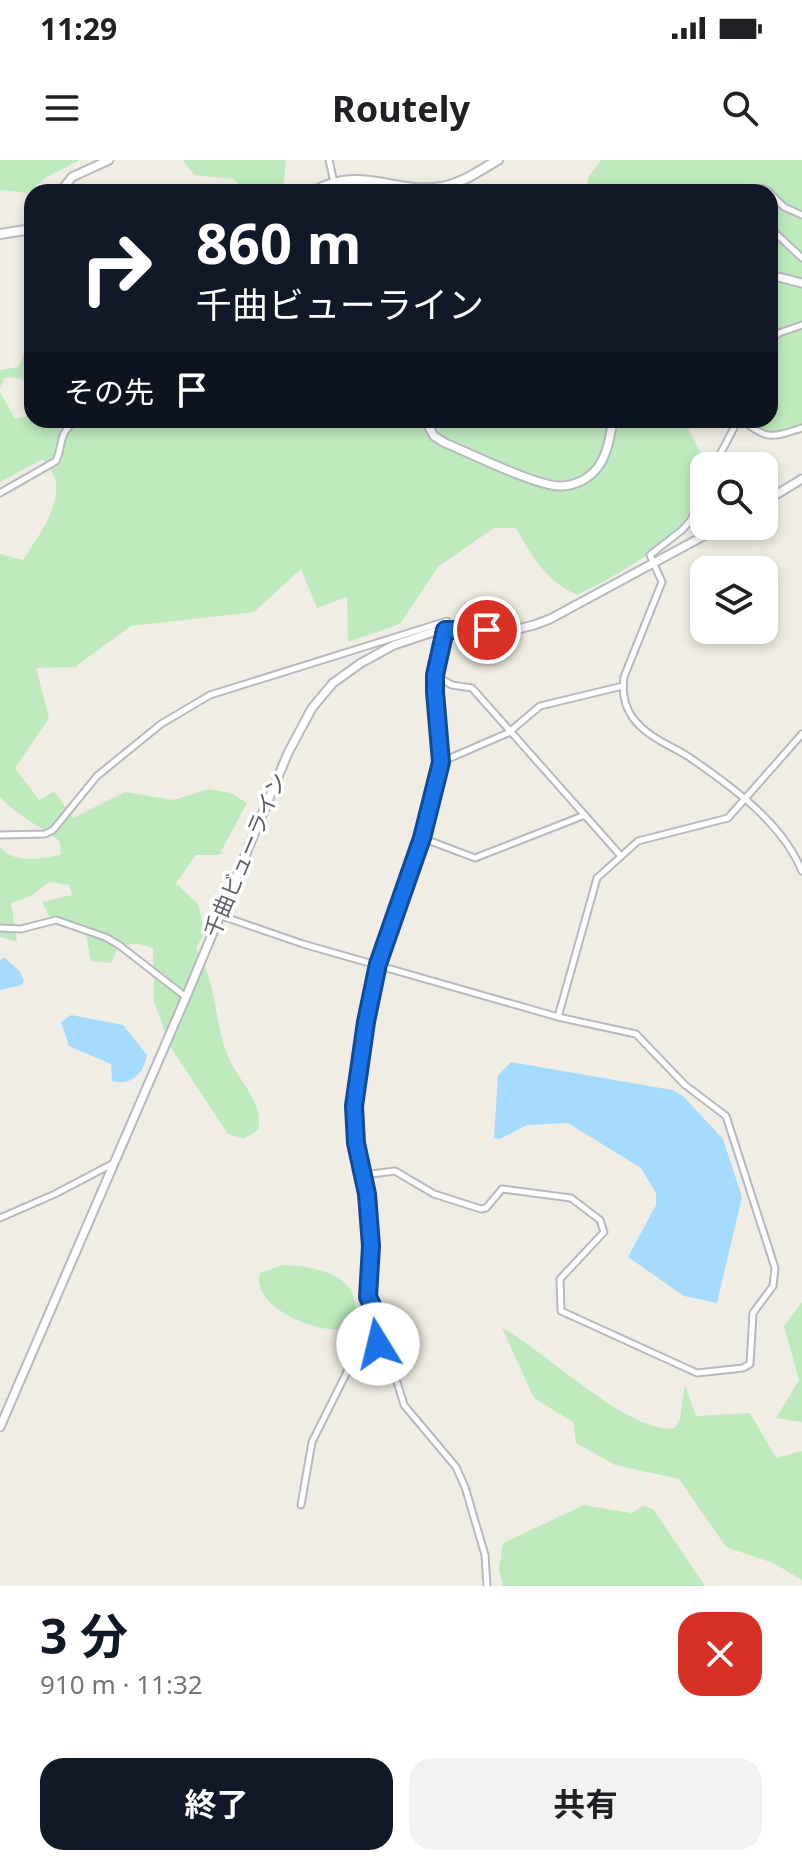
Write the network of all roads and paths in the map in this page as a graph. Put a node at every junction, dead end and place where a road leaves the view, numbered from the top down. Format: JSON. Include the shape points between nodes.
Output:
{"nodes":[{"id":1,"x":109,"y":160,"type":"edge"},
{"id":2,"x":329,"y":160,"type":"edge"},
{"id":3,"x":498,"y":160,"type":"edge"},
{"id":4,"x":334,"y":183,"type":"joint"},
{"id":5,"x":458,"y":183,"type":"joint"},
{"id":6,"x":66,"y":184,"type":"edge"},
{"id":7,"x":393,"y":184,"type":"edge"},
{"id":8,"x":453,"y":184,"type":"edge"},
{"id":9,"x":778,"y":201,"type":"edge"},
{"id":10,"x":802,"y":215,"type":"edge"},
{"id":11,"x":24,"y":230,"type":"edge"},
{"id":12,"x":0,"y":234,"type":"edge"},
{"id":13,"x":778,"y":236,"type":"edge"},
{"id":14,"x":802,"y":258,"type":"edge"},
{"id":15,"x":778,"y":277,"type":"edge"},
{"id":16,"x":802,"y":283,"type":"edge"},
{"id":17,"x":802,"y":325,"type":"edge"},
{"id":18,"x":778,"y":334,"type":"edge"},
{"id":19,"x":66,"y":428,"type":"edge"},
{"id":20,"x":430,"y":428,"type":"edge"},
{"id":21,"x":611,"y":428,"type":"edge"},
{"id":22,"x":736,"y":428,"type":"edge"},
{"id":23,"x":754,"y":428,"type":"edge"},
{"id":24,"x":802,"y":428,"type":"edge"},
{"id":25,"x":722,"y":452,"type":"edge"},
{"id":26,"x":802,"y":479,"type":"edge"},
{"id":27,"x":0,"y":493,"type":"edge"},
{"id":28,"x":778,"y":494,"type":"edge"},
{"id":29,"x":690,"y":521,"type":"edge"},
{"id":30,"x":697,"y":540,"type":"edge"},
{"id":31,"x":654,"y":564,"type":"junction"},
{"id":32,"x":447,"y":621,"type":"dead end"},
{"id":33,"x":445,"y":630,"type":"junction"},
{"id":34,"x":435,"y":675,"type":"junction"},
{"id":35,"x":623,"y":686,"type":"junction"},
{"id":36,"x":512,"y":731,"type":"junction"},
{"id":37,"x":802,"y":734,"type":"edge"},
{"id":38,"x":441,"y":762,"type":"junction"},
{"id":39,"x":744,"y":800,"type":"junction"},
{"id":40,"x":585,"y":815,"type":"junction"},
{"id":41,"x":0,"y":835,"type":"edge"},
{"id":42,"x":422,"y":838,"type":"junction"},
{"id":43,"x":621,"y":856,"type":"junction"},
{"id":44,"x":802,"y":871,"type":"edge"},
{"id":45,"x":219,"y":915,"type":"junction"},
{"id":46,"x":0,"y":928,"type":"edge"},
{"id":47,"x":378,"y":964,"type":"junction"},
{"id":48,"x":186,"y":997,"type":"junction"},
{"id":49,"x":558,"y":1017,"type":"junction"},
{"id":50,"x":112,"y":1164,"type":"junction"},
{"id":51,"x":363,"y":1175,"type":"junction"},
{"id":52,"x":0,"y":1218,"type":"edge"},
{"id":53,"x":368,"y":1297,"type":"junction"},
{"id":54,"x":0,"y":1427,"type":"edge"},
{"id":55,"x":301,"y":1505,"type":"dead end"},
{"id":56,"x":487,"y":1586,"type":"edge"}],
"edges":[{"from":1,"to":6,"type":"street"},
{"from":2,"to":4,"type":"street"},
{"from":3,"to":5,"type":"main road"},
{"from":4,"to":7,"type":"main road","via":[[349,179]]},
{"from":5,"to":8,"type":"main road"},
{"from":9,"to":10,"type":"street"},
{"from":11,"to":12,"type":"main road"},
{"from":13,"to":14,"type":"street"},
{"from":15,"to":16,"type":"street"},
{"from":17,"to":18,"type":"street"},
{"from":19,"to":27,"type":"street","via":[[56,461]]},
{"from":20,"to":21,"type":"street","via":[[445,443],[561,486],[582,480],[599,466]]},
{"from":22,"to":25,"type":"street"},
{"from":23,"to":24,"type":"street","via":[[766,436]]},
{"from":26,"to":28,"type":"street"},
{"from":29,"to":31,"type":"street","via":[[650,555]]},
{"from":30,"to":31,"type":"street","name":"千曲ビューライン"},
{"from":31,"to":33,"type":"street","name":"千曲ビューライン","via":[[534,625]]},
{"from":31,"to":35,"type":"street","via":[[662,582]]},
{"from":32,"to":41,"type":"street","via":[[210,695],[161,724],[97,776],[53,830]]},
{"from":33,"to":34,"type":"street"},
{"from":33,"to":45,"type":"street","name":"千曲ビューライン","via":[[394,645],[323,694],[288,753]]},
{"from":34,"to":36,"type":"street","via":[[472,688]]},
{"from":34,"to":38,"type":"street"},
{"from":35,"to":36,"type":"street","via":[[540,706]]},
{"from":35,"to":39,"type":"street","via":[[625,704],[636,722]]},
{"from":36,"to":38,"type":"street"},
{"from":36,"to":40,"type":"street"},
{"from":37,"to":39,"type":"street"},
{"from":38,"to":42,"type":"street"},
{"from":39,"to":43,"type":"street","via":[[723,820],[638,841]]},
{"from":39,"to":44,"type":"street","via":[[771,823]]},
{"from":40,"to":42,"type":"street","via":[[475,858]]},
{"from":40,"to":43,"type":"street"},
{"from":42,"to":47,"type":"street"},
{"from":43,"to":49,"type":"street","via":[[597,878]]},
{"from":45,"to":47,"type":"street"},
{"from":45,"to":48,"type":"street","name":"千曲ビューライン"},
{"from":46,"to":48,"type":"street","via":[[56,920],[105,937]]},
{"from":47,"to":49,"type":"street"},
{"from":47,"to":51,"type":"street","via":[[354,1106]]},
{"from":48,"to":50,"type":"street","name":"千曲ビューライン"},
{"from":49,"to":51,"type":"street","via":[[636,1034],[685,1085],[726,1116],[775,1268],[773,1286],[753,1313],[748,1366],[697,1373],[561,1311],[559,1281],[604,1232],[600,1220],[571,1198],[502,1189],[481,1209],[434,1194],[395,1171]]},
{"from":50,"to":52,"type":"street"},
{"from":50,"to":54,"type":"street","name":"千曲ビューライン"},
{"from":51,"to":53,"type":"street","via":[[371,1246]]},
{"from":53,"to":55,"type":"street","via":[[361,1336],[312,1442]]},
{"from":53,"to":56,"type":"street","via":[[378,1344],[404,1405],[456,1467],[465,1487],[485,1555]]}]}
